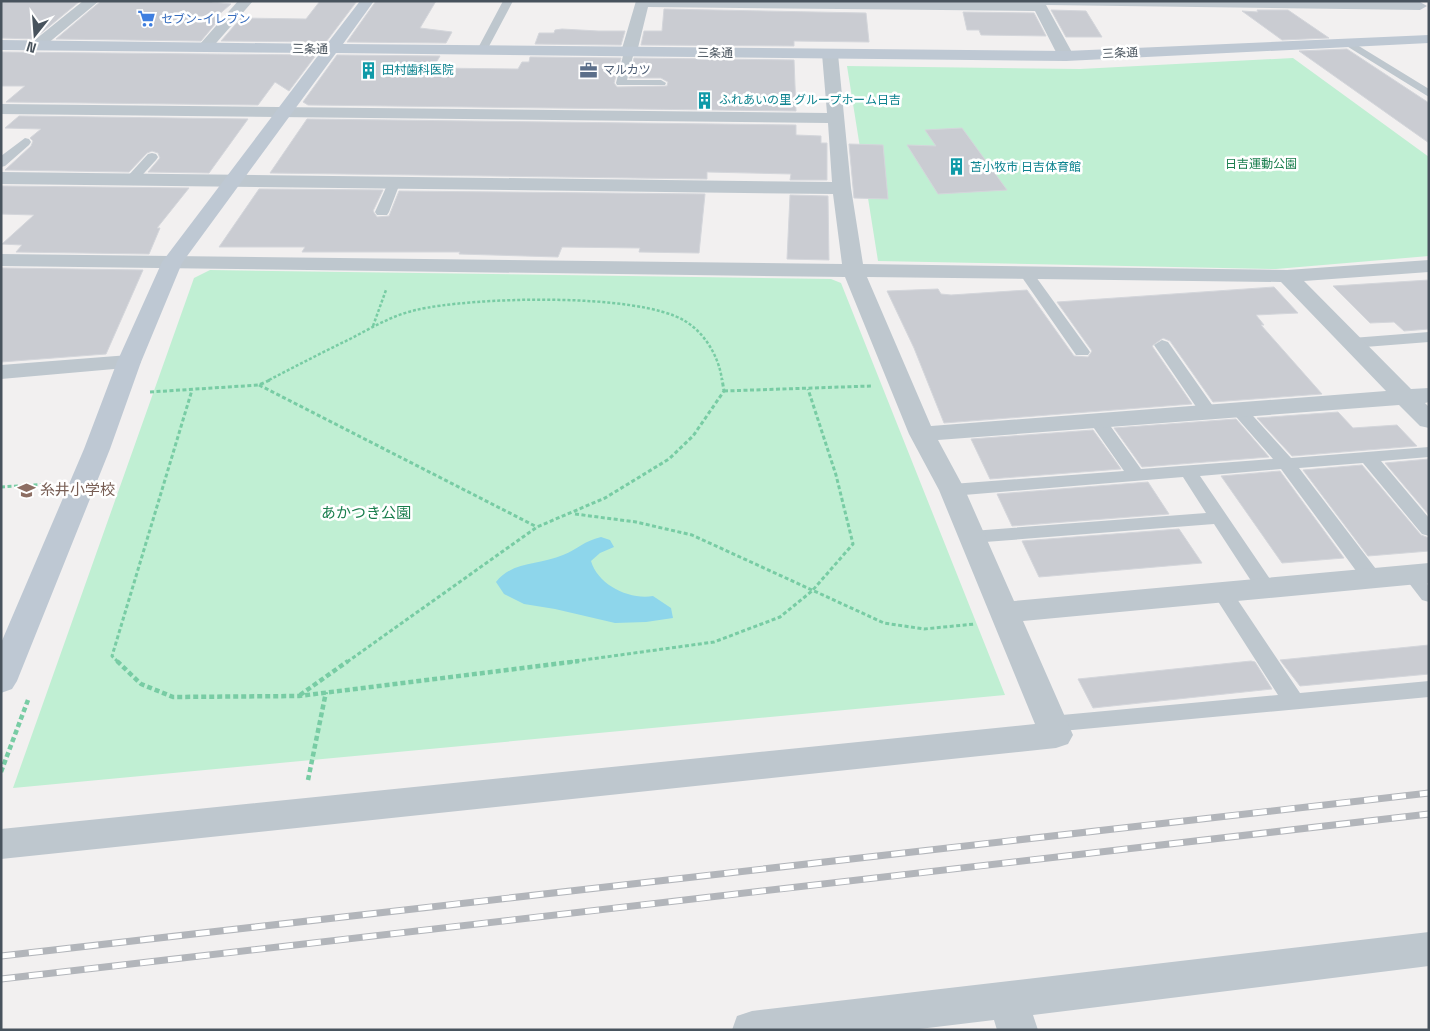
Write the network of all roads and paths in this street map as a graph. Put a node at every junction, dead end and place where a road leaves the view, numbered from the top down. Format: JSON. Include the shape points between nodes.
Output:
{"nodes":[{"id":1,"x":92,"y":1,"type":"edge"},
{"id":2,"x":246,"y":1,"type":"edge"},
{"id":3,"x":367,"y":1,"type":"edge"},
{"id":4,"x":508,"y":1,"type":"edge"},
{"id":5,"x":643,"y":2,"type":"edge"},
{"id":6,"x":1038,"y":3,"type":"edge"},
{"id":7,"x":942,"y":4,"type":"edge"},
{"id":8,"x":1420,"y":6,"type":"edge"},
{"id":9,"x":1429,"y":39,"type":"edge"},
{"id":10,"x":1349,"y":42,"type":"junction"},
{"id":11,"x":2,"y":46,"type":"edge"},
{"id":12,"x":36,"y":46,"type":"junction"},
{"id":13,"x":205,"y":48,"type":"junction"},
{"id":14,"x":331,"y":49,"type":"junction"},
{"id":15,"x":482,"y":50,"type":"junction"},
{"id":16,"x":629,"y":52,"type":"junction"},
{"id":17,"x":830,"y":54,"type":"junction"},
{"id":18,"x":1066,"y":56,"type":"junction"},
{"id":19,"x":661,"y":83,"type":"dead end"},
{"id":20,"x":1429,"y":94,"type":"edge"},
{"id":21,"x":1,"y":109,"type":"edge"},
{"id":22,"x":284,"y":112,"type":"junction"},
{"id":23,"x":837,"y":118,"type":"junction"},
{"id":24,"x":25,"y":142,"type":"dead end"},
{"id":25,"x":152,"y":157,"type":"dead end"},
{"id":26,"x":1,"y":163,"type":"edge"},
{"id":27,"x":1,"y":178,"type":"edge"},
{"id":28,"x":131,"y":180,"type":"junction"},
{"id":29,"x":232,"y":181,"type":"junction"},
{"id":30,"x":394,"y":183,"type":"junction"},
{"id":31,"x":842,"y":188,"type":"junction"},
{"id":32,"x":382,"y":212,"type":"dead end"},
{"id":33,"x":1,"y":260,"type":"edge"},
{"id":34,"x":172,"y":262,"type":"junction"},
{"id":35,"x":1429,"y":266,"type":"edge"},
{"id":36,"x":853,"y":270,"type":"junction"},
{"id":37,"x":1026,"y":273,"type":"junction"},
{"id":38,"x":1287,"y":276,"type":"junction"},
{"id":39,"x":386,"y":289,"type":"dead end"},
{"id":40,"x":373,"y":327,"type":"junction"},
{"id":41,"x":1429,"y":337,"type":"edge"},
{"id":42,"x":1352,"y":343,"type":"junction"},
{"id":43,"x":1162,"y":345,"type":"dead end"},
{"id":44,"x":1082,"y":352,"type":"dead end"},
{"id":45,"x":129,"y":362,"type":"junction"},
{"id":46,"x":1,"y":372,"type":"edge"},
{"id":47,"x":259,"y":386,"type":"junction"},
{"id":48,"x":872,"y":386,"type":"dead end"},
{"id":49,"x":808,"y":389,"type":"junction"},
{"id":50,"x":192,"y":390,"type":"junction"},
{"id":51,"x":724,"y":391,"type":"junction"},
{"id":52,"x":145,"y":393,"type":"dead end"},
{"id":53,"x":1429,"y":395,"type":"edge"},
{"id":54,"x":1404,"y":397,"type":"junction"},
{"id":55,"x":1240,"y":410,"type":"junction"},
{"id":56,"x":1209,"y":413,"type":"junction"},
{"id":57,"x":1098,"y":421,"type":"junction"},
{"id":58,"x":1429,"y":421,"type":"edge"},
{"id":59,"x":922,"y":434,"type":"junction"},
{"id":60,"x":1429,"y":452,"type":"edge"},
{"id":61,"x":1367,"y":456,"type":"junction"},
{"id":62,"x":1286,"y":463,"type":"junction"},
{"id":63,"x":1188,"y":471,"type":"junction"},
{"id":64,"x":1136,"y":475,"type":"junction"},
{"id":65,"x":54,"y":483,"type":"dead end"},
{"id":66,"x":1,"y":487,"type":"edge"},
{"id":67,"x":952,"y":490,"type":"junction"},
{"id":68,"x":575,"y":514,"type":"junction"},
{"id":69,"x":1219,"y":518,"type":"junction"},
{"id":70,"x":537,"y":527,"type":"junction"},
{"id":71,"x":1429,"y":530,"type":"edge"},
{"id":72,"x":972,"y":537,"type":"junction"},
{"id":73,"x":1372,"y":578,"type":"junction"},
{"id":74,"x":1423,"y":581,"type":"edge"},
{"id":75,"x":1266,"y":588,"type":"junction"},
{"id":76,"x":812,"y":591,"type":"junction"},
{"id":77,"x":1222,"y":592,"type":"junction"},
{"id":78,"x":991,"y":617,"type":"junction"},
{"id":79,"x":1,"y":681,"type":"edge"},
{"id":80,"x":1429,"y":689,"type":"edge"},
{"id":81,"x":299,"y":696,"type":"junction"},
{"id":82,"x":1294,"y":701,"type":"junction"},
{"id":83,"x":1051,"y":724,"type":"junction"},
{"id":84,"x":1,"y":844,"type":"edge"},
{"id":85,"x":1429,"y":949,"type":"edge"},
{"id":86,"x":1013,"y":1015,"type":"edge"},
{"id":87,"x":752,"y":1030,"type":"edge"}],
"edges":[{"from":1,"to":12,"type":"street"},
{"from":2,"to":13,"type":"street"},
{"from":3,"to":14,"type":"street"},
{"from":4,"to":15,"type":"lane"},
{"from":5,"to":7,"type":"street"},
{"from":5,"to":16,"type":"street"},
{"from":6,"to":7,"type":"street"},
{"from":6,"to":8,"type":"street"},
{"from":6,"to":18,"type":"street"},
{"from":9,"to":10,"type":"street","name":"三条通"},
{"from":10,"to":18,"type":"street","name":"三条通"},
{"from":10,"to":20,"type":"lane"},
{"from":11,"to":12,"type":"street","name":"三条通"},
{"from":12,"to":13,"type":"street","name":"三条通"},
{"from":13,"to":14,"type":"street","name":"三条通"},
{"from":14,"to":15,"type":"street","name":"三条通"},
{"from":14,"to":22,"type":"street"},
{"from":15,"to":16,"type":"street","name":"三条通"},
{"from":16,"to":17,"type":"street","name":"三条通"},
{"from":16,"to":19,"type":"lane","via":[[621,83]]},
{"from":17,"to":18,"type":"street","name":"三条通"},
{"from":17,"to":23,"type":"street"},
{"from":21,"to":22,"type":"street"},
{"from":22,"to":23,"type":"street"},
{"from":22,"to":29,"type":"street"},
{"from":23,"to":31,"type":"street"},
{"from":24,"to":26,"type":"lane"},
{"from":25,"to":28,"type":"lane"},
{"from":27,"to":28,"type":"street"},
{"from":28,"to":29,"type":"street"},
{"from":29,"to":30,"type":"street"},
{"from":29,"to":34,"type":"street"},
{"from":30,"to":31,"type":"street"},
{"from":30,"to":32,"type":"lane"},
{"from":31,"to":36,"type":"street"},
{"from":33,"to":34,"type":"street"},
{"from":34,"to":36,"type":"street"},
{"from":34,"to":45,"type":"street"},
{"from":35,"to":38,"type":"street"},
{"from":36,"to":37,"type":"street"},
{"from":36,"to":59,"type":"street"},
{"from":37,"to":38,"type":"street"},
{"from":37,"to":44,"type":"lane"},
{"from":38,"to":42,"type":"street"},
{"from":39,"to":40,"type":"path"},
{"from":40,"to":47,"type":"path"},
{"from":40,"to":51,"type":"path","via":[[415,310],[469,302],[600,301],[655,310],[685,321],[706,340],[720,366]]},
{"from":41,"to":42,"type":"lane"},
{"from":42,"to":54,"type":"street"},
{"from":43,"to":56,"type":"lane"},
{"from":45,"to":46,"type":"street"},
{"from":45,"to":79,"type":"street"},
{"from":47,"to":50,"type":"path"},
{"from":47,"to":70,"type":"path"},
{"from":48,"to":49,"type":"path"},
{"from":49,"to":51,"type":"path"},
{"from":49,"to":76,"type":"path","via":[[836,475],[853,544]]},
{"from":50,"to":52,"type":"path"},
{"from":50,"to":81,"type":"path","via":[[112,656],[141,684],[173,698]]},
{"from":51,"to":68,"type":"path","via":[[704,422],[670,458]]},
{"from":53,"to":54,"type":"street"},
{"from":54,"to":55,"type":"street"},
{"from":54,"to":58,"type":"street"},
{"from":55,"to":56,"type":"street"},
{"from":55,"to":62,"type":"lane"},
{"from":56,"to":57,"type":"street"},
{"from":57,"to":59,"type":"street"},
{"from":57,"to":64,"type":"lane"},
{"from":59,"to":67,"type":"street"},
{"from":60,"to":61,"type":"lane"},
{"from":61,"to":62,"type":"lane"},
{"from":61,"to":71,"type":"lane"},
{"from":62,"to":63,"type":"lane"},
{"from":62,"to":73,"type":"lane"},
{"from":63,"to":64,"type":"lane"},
{"from":63,"to":69,"type":"lane"},
{"from":64,"to":67,"type":"lane"},
{"from":65,"to":66,"type":"path"},
{"from":67,"to":72,"type":"street"},
{"from":68,"to":70,"type":"path"},
{"from":68,"to":76,"type":"path","via":[[636,522],[692,535]]},
{"from":69,"to":72,"type":"lane"},
{"from":69,"to":75,"type":"lane"},
{"from":70,"to":81,"type":"path"},
{"from":72,"to":78,"type":"street"},
{"from":73,"to":74,"type":"street"},
{"from":73,"to":75,"type":"street"},
{"from":75,"to":77,"type":"street"},
{"from":76,"to":78,"type":"path","via":[[884,623],[924,629]]},
{"from":76,"to":81,"type":"path","via":[[780,617],[714,642]]},
{"from":77,"to":78,"type":"street"},
{"from":77,"to":82,"type":"lane"},
{"from":78,"to":83,"type":"street"},
{"from":80,"to":82,"type":"lane"},
{"from":82,"to":83,"type":"lane"},
{"from":83,"to":84,"type":"street","via":[[1056,735]]},
{"from":85,"to":86,"type":"street"},
{"from":86,"to":87,"type":"street"}]}
